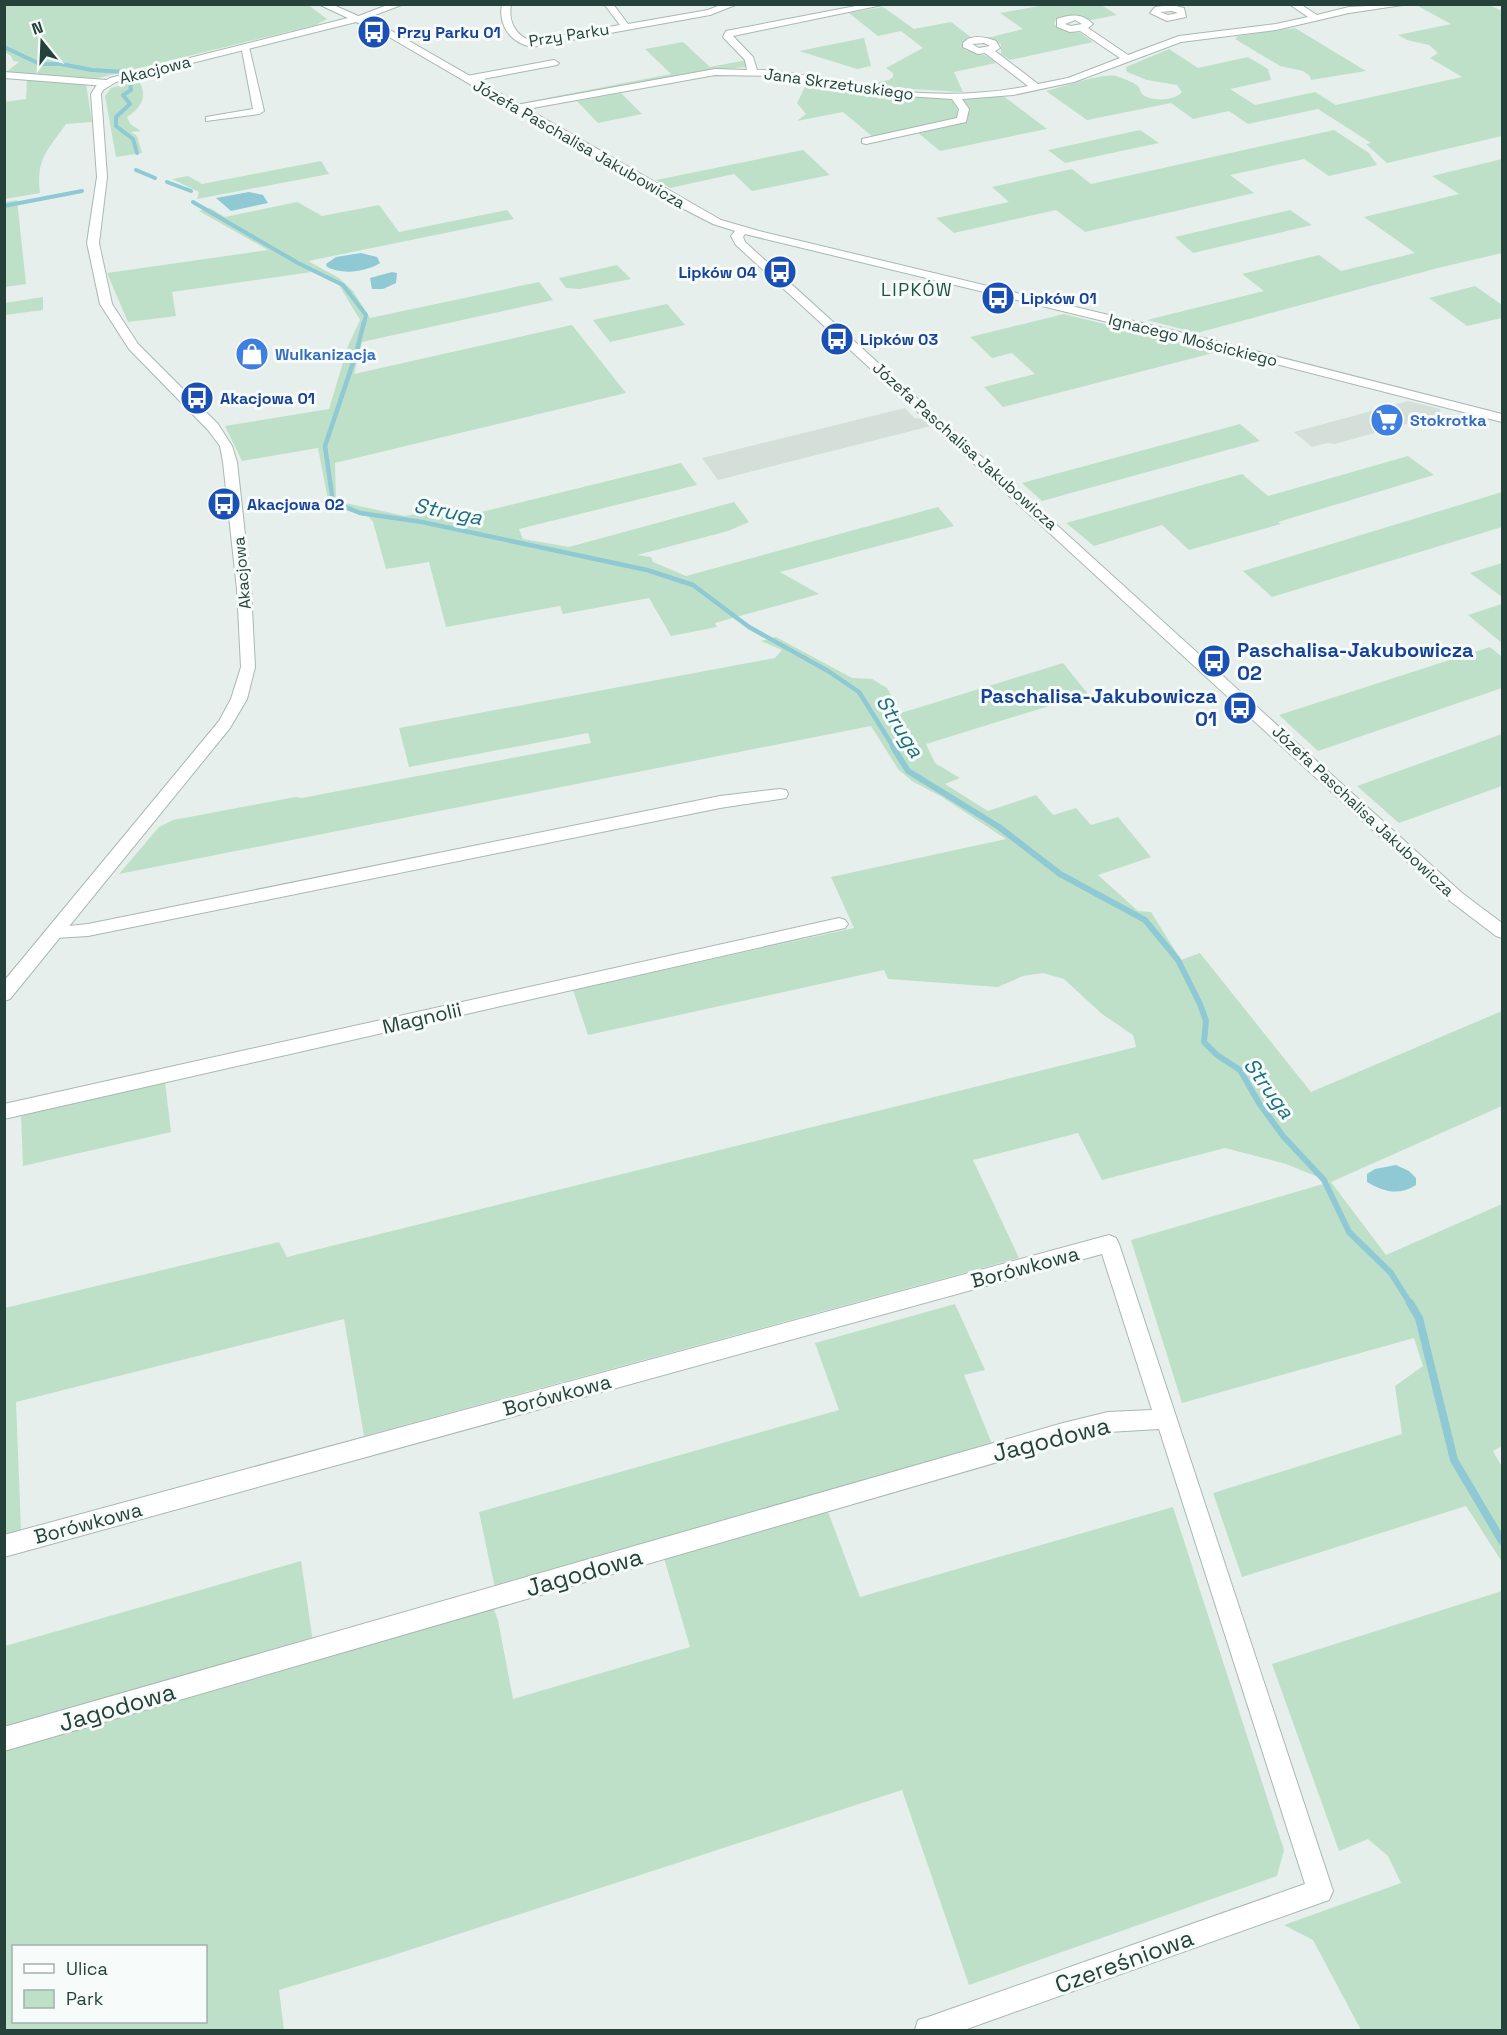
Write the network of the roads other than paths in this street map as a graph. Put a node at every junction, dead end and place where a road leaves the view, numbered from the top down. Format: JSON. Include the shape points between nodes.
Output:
{"nodes":[{"id":1,"x":322,"y":4,"type":"edge"},
{"id":2,"x":400,"y":4,"type":"edge"},
{"id":3,"x":507,"y":4,"type":"edge"},
{"id":4,"x":608,"y":4,"type":"edge"},
{"id":5,"x":883,"y":4,"type":"edge"},
{"id":6,"x":1293,"y":4,"type":"edge"},
{"id":7,"x":1405,"y":4,"type":"edge"},
{"id":8,"x":728,"y":5,"type":"edge"},
{"id":9,"x":356,"y":18,"type":"junction"},
{"id":10,"x":1316,"y":18,"type":"junction"},
{"id":11,"x":625,"y":26,"type":"junction"},
{"id":12,"x":1082,"y":28,"type":"dead end"},
{"id":13,"x":244,"y":47,"type":"junction"},
{"id":14,"x":989,"y":51,"type":"dead end"},
{"id":15,"x":1128,"y":59,"type":"junction"},
{"id":16,"x":554,"y":63,"type":"dead end"},
{"id":17,"x":752,"y":71,"type":"junction"},
{"id":18,"x":4,"y":75,"type":"edge"},
{"id":19,"x":467,"y":79,"type":"junction"},
{"id":20,"x":106,"y":83,"type":"junction"},
{"id":21,"x":1037,"y":88,"type":"junction"},
{"id":22,"x":955,"y":96,"type":"junction"},
{"id":23,"x":516,"y":108,"type":"junction"},
{"id":24,"x":210,"y":119,"type":"dead end"},
{"id":25,"x":866,"y":141,"type":"dead end"},
{"id":26,"x":743,"y":230,"type":"junction"},
{"id":27,"x":1503,"y":417,"type":"edge"},
{"id":28,"x":780,"y":794,"type":"dead end"},
{"id":29,"x":839,"y":924,"type":"dead end"},
{"id":30,"x":55,"y":932,"type":"junction"},
{"id":31,"x":1503,"y":932,"type":"edge"},
{"id":32,"x":4,"y":994,"type":"edge"},
{"id":33,"x":4,"y":1112,"type":"edge"},
{"id":34,"x":1166,"y":1419,"type":"junction"},
{"id":35,"x":4,"y":1546,"type":"edge"},
{"id":36,"x":4,"y":1739,"type":"edge"},
{"id":37,"x":927,"y":2031,"type":"edge"}],
"edges":[{"from":1,"to":9,"type":"street","name":"Józefa Paschalisa Jakubowicza"},
{"from":2,"to":9,"type":"street"},
{"from":3,"to":11,"type":"street","name":"Przy Parku","via":[[512,34],[526,44]]},
{"from":4,"to":11,"type":"street","name":"Przy Parku"},
{"from":5,"to":17,"type":"street","via":[[729,33],[728,37],[750,59]]},
{"from":6,"to":10,"type":"street"},
{"from":7,"to":10,"type":"street","name":"Jana Skrzetuskiego"},
{"from":8,"to":11,"type":"street","name":"Przy Parku","via":[[710,12]]},
{"from":9,"to":13,"type":"street","name":"Akacjowa"},
{"from":9,"to":19,"type":"street","name":"Józefa Paschalisa Jakubowicza"},
{"from":10,"to":15,"type":"street","name":"Jana Skrzetuskiego","via":[[1267,28],[1191,26]]},
{"from":12,"to":15,"type":"street"},
{"from":13,"to":20,"type":"street","name":"Akacjowa"},
{"from":13,"to":24,"type":"street","via":[[259,111]]},
{"from":14,"to":21,"type":"street"},
{"from":15,"to":21,"type":"street","name":"Jana Skrzetuskiego"},
{"from":16,"to":19,"type":"street"},
{"from":17,"to":22,"type":"street","name":"Jana Skrzetuskiego","via":[[885,93]]},
{"from":17,"to":23,"type":"street","name":"Jana Skrzetuskiego","via":[[697,74]]},
{"from":18,"to":20,"type":"street"},
{"from":19,"to":23,"type":"street","name":"Józefa Paschalisa Jakubowicza"},
{"from":20,"to":30,"type":"street","name":"Akacjowa","via":[[96,94],[102,177],[93,243],[100,283],[106,304],[128,340],[213,427],[229,454],[248,667],[239,699],[225,724]]},
{"from":21,"to":22,"type":"street","name":"Jana Skrzetuskiego"},
{"from":22,"to":25,"type":"street","via":[[964,109],[963,120]]},
{"from":23,"to":26,"type":"street","name":"Józefa Paschalisa Jakubowicza","via":[[703,216]]},
{"from":26,"to":27,"type":"street","name":"Ignacego Mościckiego"},
{"from":26,"to":31,"type":"street","name":"Józefa Paschalisa Jakubowicza","via":[[737,236],[740,243],[1456,897]]},
{"from":28,"to":30,"type":"street","via":[[720,802],[88,930]]},
{"from":29,"to":33,"type":"street","name":"Magnolii"},
{"from":30,"to":32,"type":"street","name":"Akacjowa"},
{"from":34,"to":35,"type":"street","name":"Borówkowa","via":[[1109,1244]]},
{"from":34,"to":36,"type":"street","name":"Jagodowa","via":[[1108,1422],[1063,1433]]},
{"from":34,"to":37,"type":"street","name":"Czereśniowa","via":[[1320,1891]]}]}
